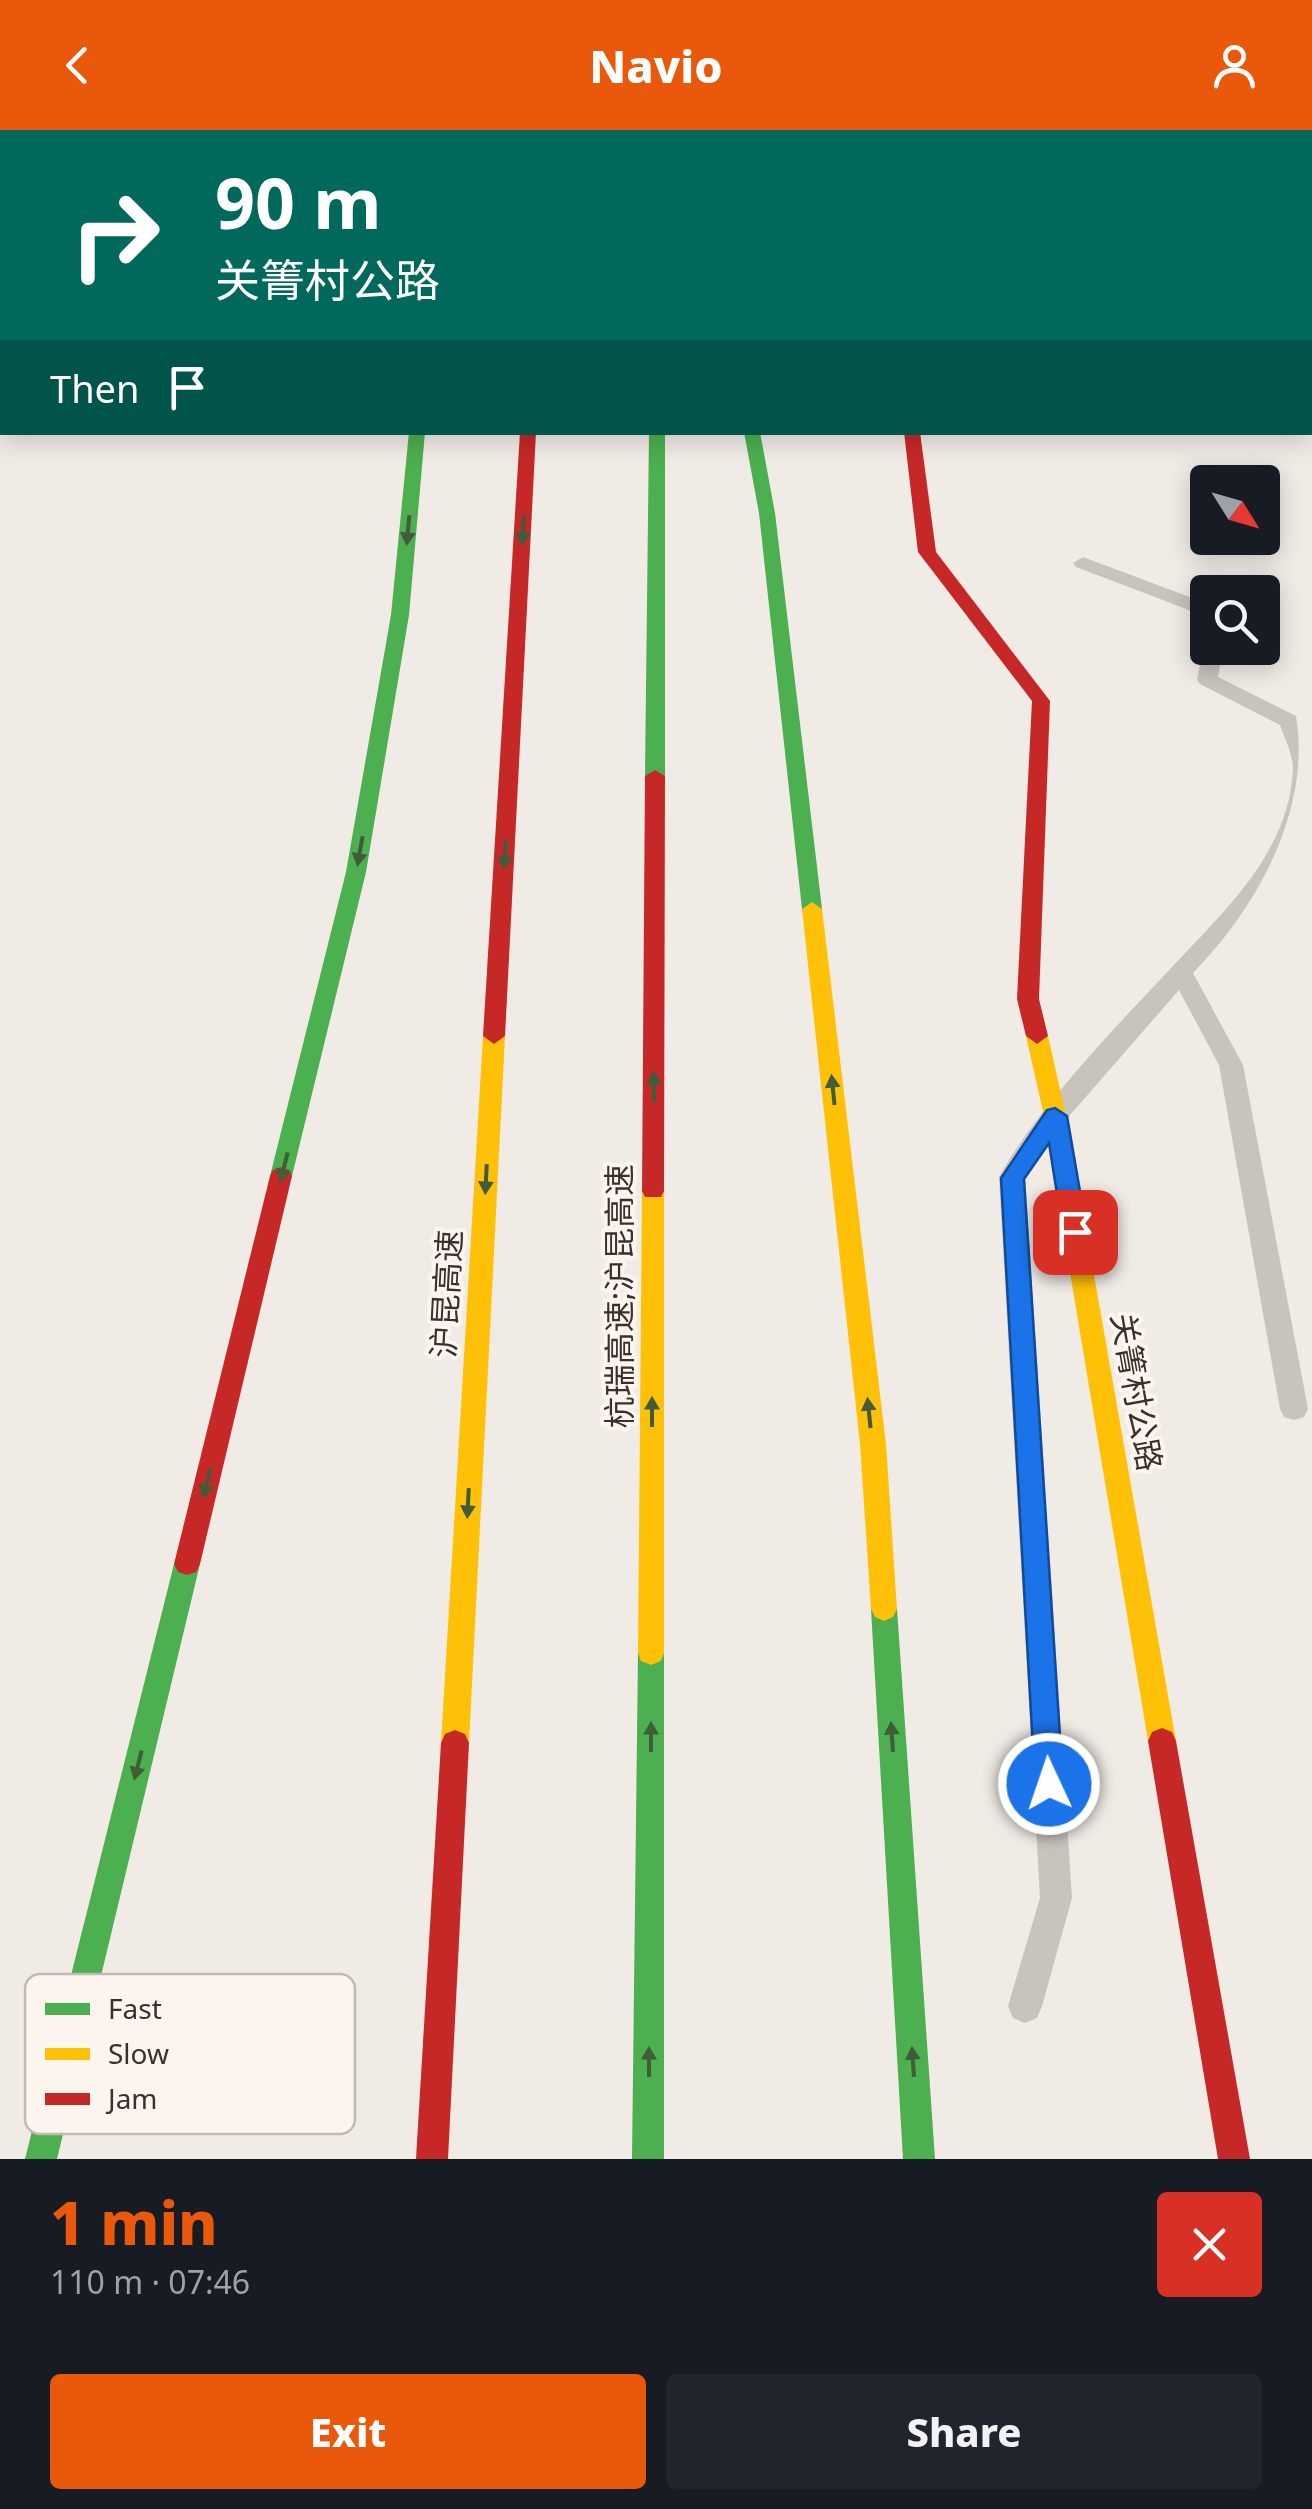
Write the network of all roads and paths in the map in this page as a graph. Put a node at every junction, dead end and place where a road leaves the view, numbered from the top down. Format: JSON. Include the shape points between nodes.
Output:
{"nodes":[{"id":1,"x":417,"y":435,"type":"edge"},
{"id":2,"x":528,"y":435,"type":"edge"},
{"id":3,"x":657,"y":435,"type":"edge"},
{"id":4,"x":753,"y":435,"type":"edge"},
{"id":5,"x":912,"y":435,"type":"edge"},
{"id":6,"x":1083,"y":562,"type":"dead end"},
{"id":7,"x":1190,"y":604,"type":"edge"},
{"id":8,"x":1210,"y":665,"type":"edge"},
{"id":9,"x":1181,"y":972,"type":"junction"},
{"id":10,"x":1055,"y":1116,"type":"junction"},
{"id":11,"x":1294,"y":1410,"type":"dead end"},
{"id":12,"x":86,"y":1974,"type":"edge"},
{"id":13,"x":1025,"y":2006,"type":"dead end"},
{"id":14,"x":47,"y":2134,"type":"edge"},
{"id":15,"x":41,"y":2159,"type":"edge"},
{"id":16,"x":432,"y":2159,"type":"edge"},
{"id":17,"x":648,"y":2159,"type":"edge"},
{"id":18,"x":919,"y":2159,"type":"edge"},
{"id":19,"x":1234,"y":2159,"type":"edge"}],
"edges":[{"from":1,"to":12,"type":"main road","one_way":true,"via":[[400,615],[356,872]]},
{"from":2,"to":16,"type":"main road","name":"沪昆高速","one_way":true},
{"from":17,"to":3,"type":"main road","name":"杭瑞高速;沪昆高速","one_way":true},
{"from":18,"to":4,"type":"main road","one_way":true,"via":[[873,1444],[768,514]]},
{"from":5,"to":10,"type":"main road","name":"关箐村公路","via":[[927,552],[1041,701],[1028,999]]},
{"from":6,"to":7,"type":"lane"},
{"from":8,"to":9,"type":"lane","via":[[1207,680],[1289,721],[1304,766],[1288,839],[1239,913]]},
{"from":9,"to":10,"type":"lane"},
{"from":9,"to":11,"type":"lane","via":[[1231,1065]]},
{"from":10,"to":13,"type":"lane","via":[[1012,1178],[1056,1898]]},
{"from":10,"to":19,"type":"main road","name":"关箐村公路"},
{"from":14,"to":15,"type":"main road","one_way":true}]}
